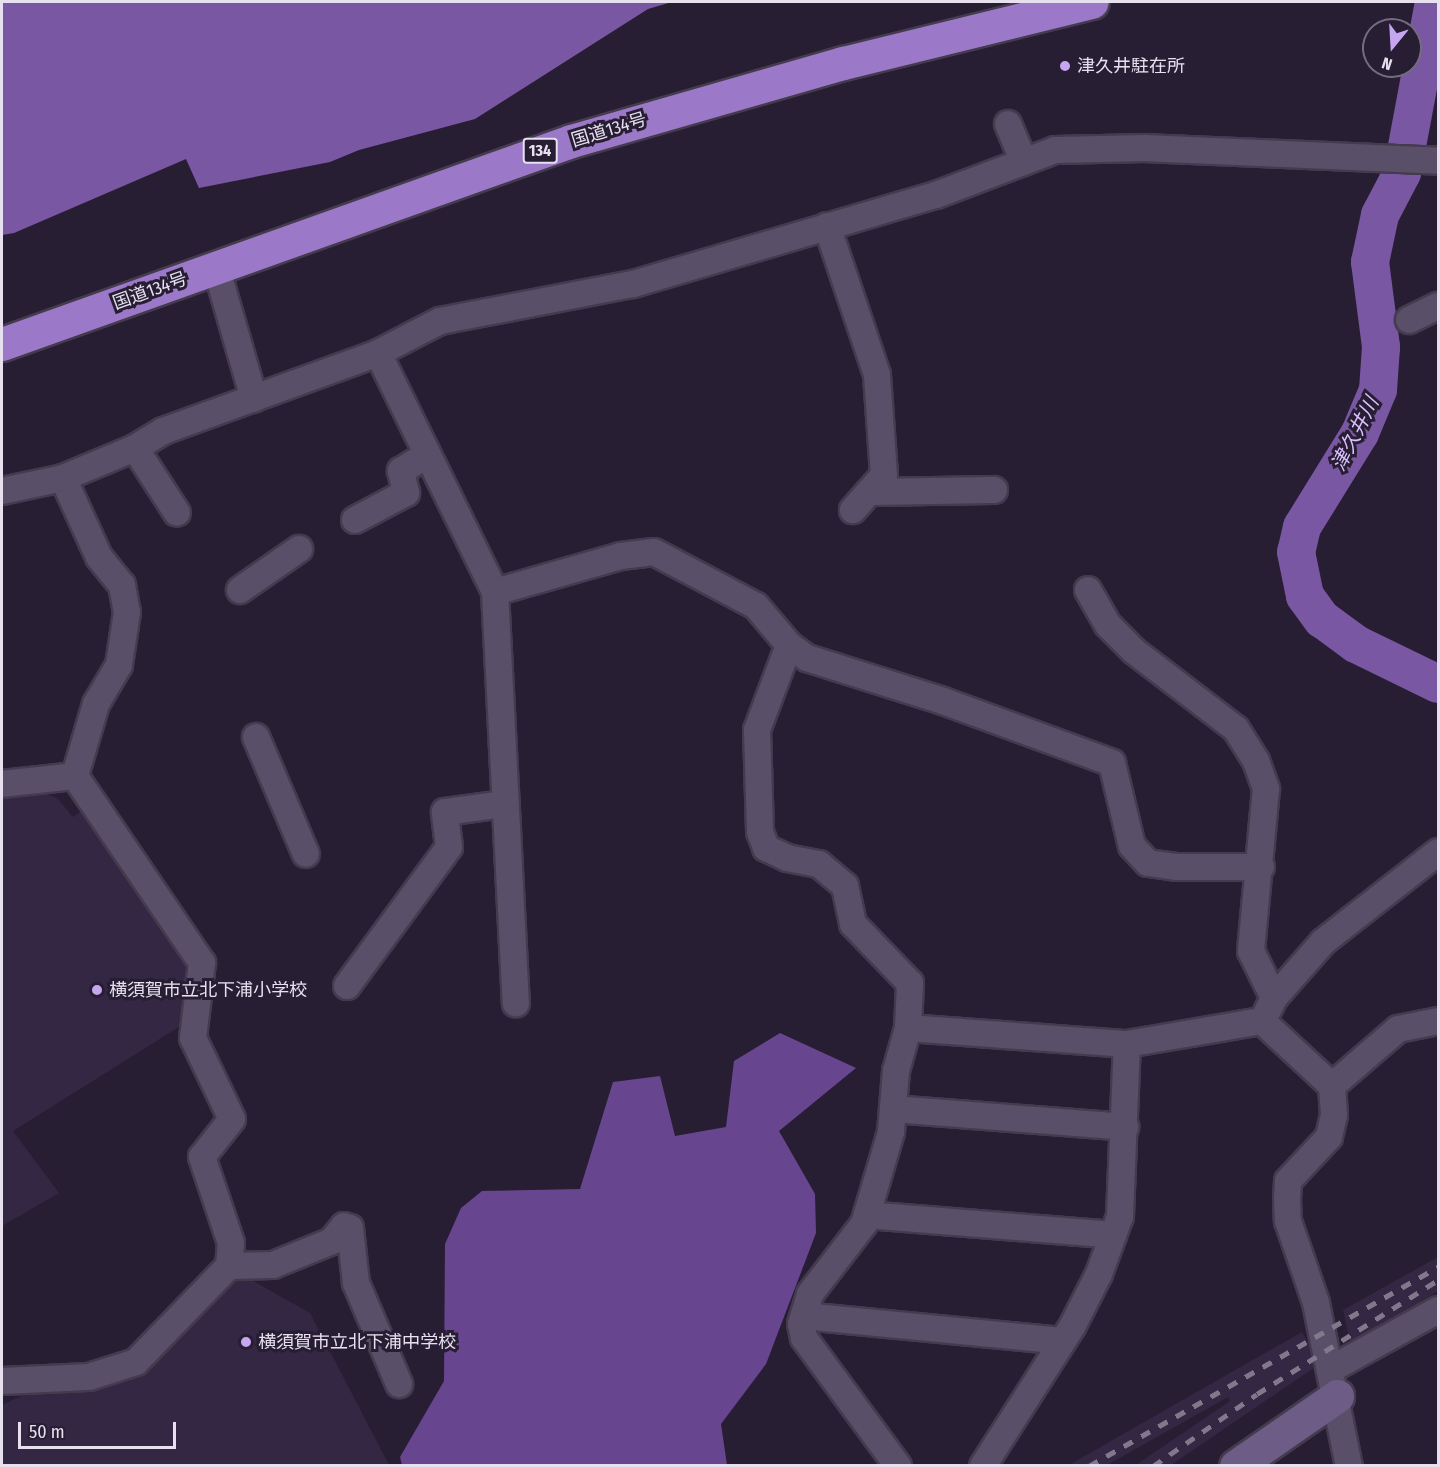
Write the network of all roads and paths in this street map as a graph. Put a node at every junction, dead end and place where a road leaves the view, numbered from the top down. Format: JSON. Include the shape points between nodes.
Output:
{"nodes":[{"id":1,"x":1092,"y":2,"type":"edge"},
{"id":2,"x":1008,"y":124,"type":"dead end"},
{"id":3,"x":1433,"y":161,"type":"edge"},
{"id":4,"x":1024,"y":162,"type":"junction"},
{"id":5,"x":827,"y":226,"type":"junction"},
{"id":6,"x":216,"y":267,"type":"junction"},
{"id":7,"x":1438,"y":306,"type":"edge"},
{"id":8,"x":1409,"y":320,"type":"dead end"},
{"id":9,"x":2,"y":344,"type":"edge"},
{"id":10,"x":378,"y":353,"type":"junction"},
{"id":11,"x":254,"y":399,"type":"junction"},
{"id":12,"x":135,"y":448,"type":"junction"},
{"id":13,"x":427,"y":455,"type":"junction"},
{"id":14,"x":63,"y":478,"type":"junction"},
{"id":15,"x":2,"y":490,"type":"edge"},
{"id":16,"x":994,"y":490,"type":"dead end"},
{"id":17,"x":177,"y":513,"type":"dead end"},
{"id":18,"x":355,"y":520,"type":"dead end"},
{"id":19,"x":299,"y":549,"type":"dead end"},
{"id":20,"x":240,"y":590,"type":"dead end"},
{"id":21,"x":1088,"y":590,"type":"dead end"},
{"id":22,"x":495,"y":592,"type":"junction"},
{"id":23,"x":789,"y":645,"type":"junction"},
{"id":24,"x":256,"y":737,"type":"dead end"},
{"id":25,"x":75,"y":776,"type":"junction"},
{"id":26,"x":2,"y":784,"type":"edge"},
{"id":27,"x":504,"y":804,"type":"junction"},
{"id":28,"x":1438,"y":852,"type":"edge"},
{"id":29,"x":306,"y":854,"type":"dead end"},
{"id":30,"x":1261,"y":867,"type":"junction"},
{"id":31,"x":347,"y":986,"type":"dead end"},
{"id":32,"x":1274,"y":998,"type":"junction"},
{"id":33,"x":516,"y":1003,"type":"dead end"},
{"id":34,"x":1262,"y":1021,"type":"junction"},
{"id":35,"x":1438,"y":1021,"type":"edge"},
{"id":36,"x":908,"y":1028,"type":"junction"},
{"id":37,"x":1127,"y":1044,"type":"junction"},
{"id":38,"x":1332,"y":1086,"type":"junction"},
{"id":39,"x":893,"y":1109,"type":"junction"},
{"id":40,"x":1125,"y":1127,"type":"junction"},
{"id":41,"x":867,"y":1215,"type":"junction"},
{"id":42,"x":1113,"y":1235,"type":"junction"},
{"id":43,"x":229,"y":1266,"type":"junction"},
{"id":44,"x":1438,"y":1310,"type":"edge"},
{"id":45,"x":804,"y":1316,"type":"junction"},
{"id":46,"x":1062,"y":1341,"type":"junction"},
{"id":47,"x":2,"y":1381,"type":"edge"},
{"id":48,"x":1334,"y":1383,"type":"junction"},
{"id":49,"x":399,"y":1384,"type":"dead end"},
{"id":50,"x":898,"y":1466,"type":"edge"},
{"id":51,"x":983,"y":1466,"type":"edge"},
{"id":52,"x":1236,"y":1466,"type":"edge"},
{"id":53,"x":1349,"y":1466,"type":"edge"}],
"edges":[{"from":1,"to":6,"type":"highway","name":"国道134号","number":"134","via":[[843,63],[582,137]]},
{"from":2,"to":4,"type":"street"},
{"from":3,"to":4,"type":"street","via":[[1145,148],[1055,150]]},
{"from":4,"to":5,"type":"street","via":[[936,195]]},
{"from":5,"to":10,"type":"street","via":[[633,284],[440,321]]},
{"from":5,"to":16,"type":"street","via":[[877,375],[884,475],[861,501]]},
{"from":6,"to":9,"type":"highway","name":"国道134号","number":"134"},
{"from":6,"to":11,"type":"street"},
{"from":7,"to":8,"type":"street"},
{"from":10,"to":11,"type":"street"},
{"from":10,"to":13,"type":"street"},
{"from":11,"to":12,"type":"street","via":[[163,431]]},
{"from":12,"to":14,"type":"street"},
{"from":12,"to":17,"type":"street"},
{"from":13,"to":18,"type":"street","via":[[401,471],[406,493]]},
{"from":13,"to":22,"type":"street"},
{"from":14,"to":15,"type":"street"},
{"from":14,"to":25,"type":"street","via":[[99,557],[122,585],[127,612],[119,665],[96,704]]},
{"from":19,"to":20,"type":"street"},
{"from":21,"to":30,"type":"street","via":[[1108,625],[1134,651],[1236,729],[1256,761],[1266,789]]},
{"from":22,"to":23,"type":"street","via":[[621,556],[654,552],[756,606]]},
{"from":22,"to":27,"type":"street"},
{"from":23,"to":30,"type":"street","via":[[807,658],[932,697],[1112,763],[1132,846],[1148,862],[1176,867]]},
{"from":23,"to":36,"type":"street","via":[[757,730],[760,832],[766,848],[787,858],[819,864],[845,886],[853,924],[910,982]]},
{"from":24,"to":29,"type":"street"},
{"from":25,"to":26,"type":"street"},
{"from":25,"to":43,"type":"street","via":[[202,963],[193,1038],[232,1119],[202,1157],[231,1244]]},
{"from":27,"to":31,"type":"street","via":[[445,812],[449,847]]},
{"from":27,"to":33,"type":"street"},
{"from":28,"to":32,"type":"street","via":[[1323,942]]},
{"from":30,"to":32,"type":"street","via":[[1251,951]]},
{"from":32,"to":34,"type":"street"},
{"from":34,"to":37,"type":"street"},
{"from":34,"to":38,"type":"street"},
{"from":35,"to":38,"type":"street","via":[[1398,1029]]},
{"from":36,"to":37,"type":"street"},
{"from":36,"to":39,"type":"street","via":[[896,1071]]},
{"from":37,"to":40,"type":"street"},
{"from":38,"to":48,"type":"street","via":[[1334,1115],[1329,1137],[1288,1181],[1287,1198],[1288,1221],[1316,1303]]},
{"from":39,"to":40,"type":"street"},
{"from":39,"to":41,"type":"street","via":[[879,1182]]},
{"from":40,"to":42,"type":"street","via":[[1120,1216]]},
{"from":41,"to":42,"type":"street"},
{"from":41,"to":45,"type":"street","via":[[810,1294]]},
{"from":42,"to":46,"type":"street","via":[[1099,1274]]},
{"from":43,"to":47,"type":"street","via":[[136,1362],[89,1377]]},
{"from":43,"to":49,"type":"street","via":[[273,1265],[332,1241],[344,1226],[350,1228],[356,1283]]},
{"from":44,"to":48,"type":"street"},
{"from":45,"to":46,"type":"street"},
{"from":45,"to":50,"type":"street","via":[[804,1338]]},
{"from":46,"to":51,"type":"street"},
{"from":48,"to":52,"type":"street"},
{"from":48,"to":53,"type":"street"}]}
